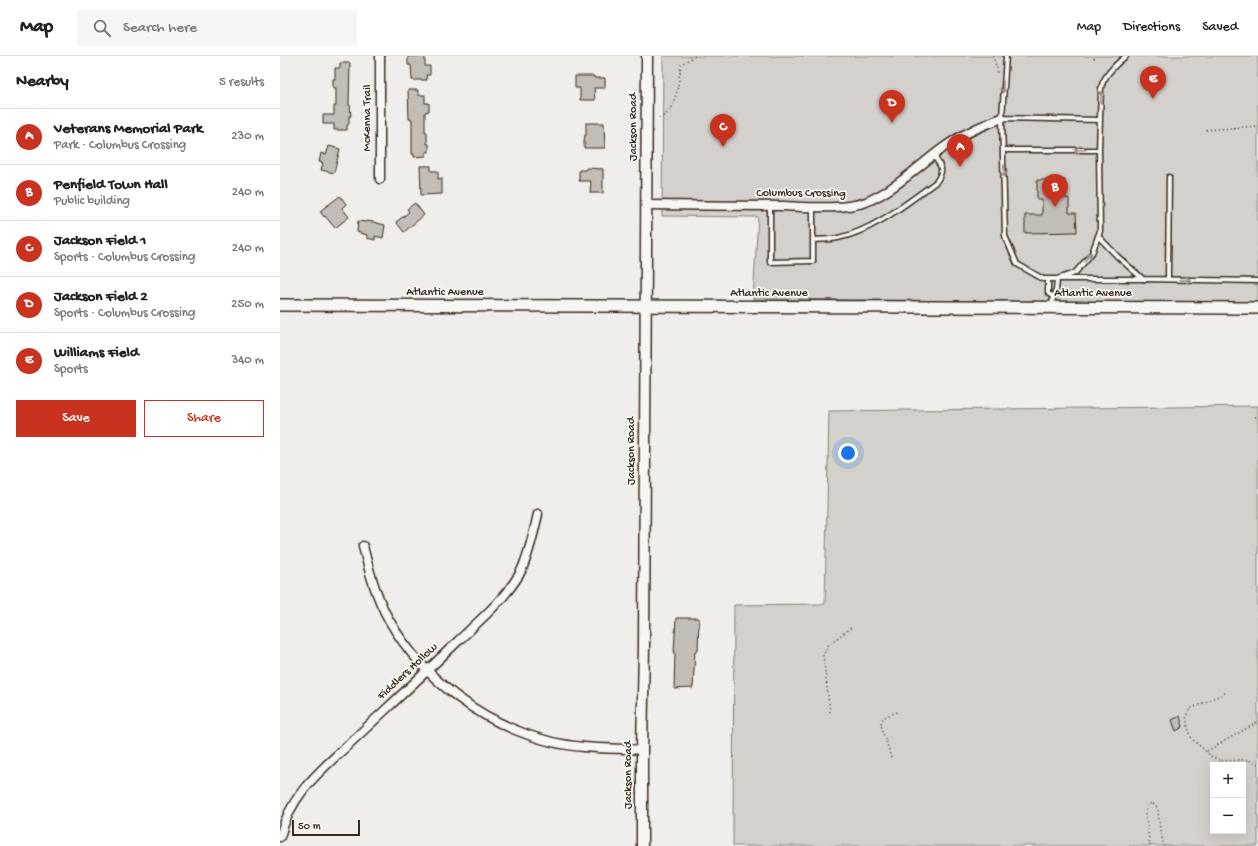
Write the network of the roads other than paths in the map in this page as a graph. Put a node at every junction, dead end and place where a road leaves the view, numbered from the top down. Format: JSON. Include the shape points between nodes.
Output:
{"nodes":[{"id":1,"x":380,"y":56,"type":"edge"},
{"id":2,"x":647,"y":56,"type":"edge"},
{"id":3,"x":1006,"y":56,"type":"edge"},
{"id":4,"x":1126,"y":56,"type":"edge"},
{"id":5,"x":1002,"y":118,"type":"junction"},
{"id":6,"x":1100,"y":120,"type":"junction"},
{"id":7,"x":1003,"y":150,"type":"junction"},
{"id":8,"x":1099,"y":150,"type":"junction"},
{"id":9,"x":933,"y":155,"type":"junction"},
{"id":10,"x":1169,"y":177,"type":"dead end"},
{"id":11,"x":380,"y":179,"type":"dead end"},
{"id":12,"x":647,"y":205,"type":"junction"},
{"id":13,"x":770,"y":206,"type":"junction"},
{"id":14,"x":813,"y":207,"type":"junction"},
{"id":15,"x":1098,"y":236,"type":"junction"},
{"id":16,"x":813,"y":240,"type":"junction"},
{"id":17,"x":1048,"y":279,"type":"junction"},
{"id":18,"x":1057,"y":279,"type":"junction"},
{"id":19,"x":1143,"y":279,"type":"junction"},
{"id":20,"x":1168,"y":279,"type":"junction"},
{"id":21,"x":1258,"y":281,"type":"edge"},
{"id":22,"x":1052,"y":302,"type":"junction"},
{"id":23,"x":280,"y":305,"type":"edge"},
{"id":24,"x":646,"y":307,"type":"junction"},
{"id":25,"x":1258,"y":308,"type":"edge"},
{"id":26,"x":538,"y":514,"type":"dead end"},
{"id":27,"x":363,"y":546,"type":"dead end"},
{"id":28,"x":427,"y":671,"type":"junction"},
{"id":29,"x":642,"y":750,"type":"junction"},
{"id":30,"x":280,"y":837,"type":"edge"},
{"id":31,"x":642,"y":846,"type":"edge"}],
"edges":[{"from":1,"to":11,"type":"street","name":"McKenna Trail"},
{"from":2,"to":12,"type":"street","name":"Jackson Road"},
{"from":3,"to":5,"type":"lane","one_way":true},
{"from":6,"to":4,"type":"lane","one_way":true,"via":[[1103,80]]},
{"from":5,"to":6,"type":"lane"},
{"from":5,"to":7,"type":"lane"},
{"from":5,"to":9,"type":"street","name":"Columbus Crossing","via":[[980,126]]},
{"from":6,"to":8,"type":"lane"},
{"from":8,"to":7,"type":"lane","one_way":true},
{"from":7,"to":17,"type":"lane","one_way":true,"via":[[1005,236],[1017,264]]},
{"from":8,"to":15,"type":"lane"},
{"from":9,"to":14,"type":"street","name":"Columbus Crossing","via":[[879,196],[849,206]]},
{"from":9,"to":16,"type":"lane","via":[[941,170],[936,182],[892,213],[859,231],[837,238]]},
{"from":10,"to":20,"type":"lane"},
{"from":12,"to":13,"type":"street","name":"Columbus Crossing"},
{"from":12,"to":24,"type":"street","name":"Jackson Road"},
{"from":13,"to":14,"type":"street","name":"Columbus Crossing"},
{"from":13,"to":16,"type":"lane","via":[[770,262],[813,261]]},
{"from":14,"to":16,"type":"lane"},
{"from":18,"to":15,"type":"lane","one_way":true,"via":[[1075,273],[1092,253]]},
{"from":15,"to":19,"type":"lane"},
{"from":17,"to":18,"type":"lane"},
{"from":17,"to":22,"type":"lane","via":[[1048,293]]},
{"from":18,"to":19,"type":"lane"},
{"from":18,"to":22,"type":"lane"},
{"from":19,"to":20,"type":"lane"},
{"from":20,"to":21,"type":"lane","one_way":true},
{"from":22,"to":24,"type":"main road","name":"Atlantic Avenue"},
{"from":22,"to":25,"type":"main road","name":"Atlantic Avenue"},
{"from":23,"to":24,"type":"main road","name":"Atlantic Avenue"},
{"from":24,"to":29,"type":"street","name":"Jackson Road"},
{"from":26,"to":28,"type":"street","name":"Fiddlers Hollow","via":[[535,531],[520,573],[508,592]]},
{"from":27,"to":28,"type":"street","via":[[375,589],[389,619]]},
{"from":28,"to":29,"type":"street","via":[[478,712],[524,733],[552,742],[583,747]]},
{"from":28,"to":30,"type":"street","name":"Fiddlers Hollow","via":[[302,790],[292,804]]},
{"from":29,"to":31,"type":"street","name":"Jackson Road"}]}
